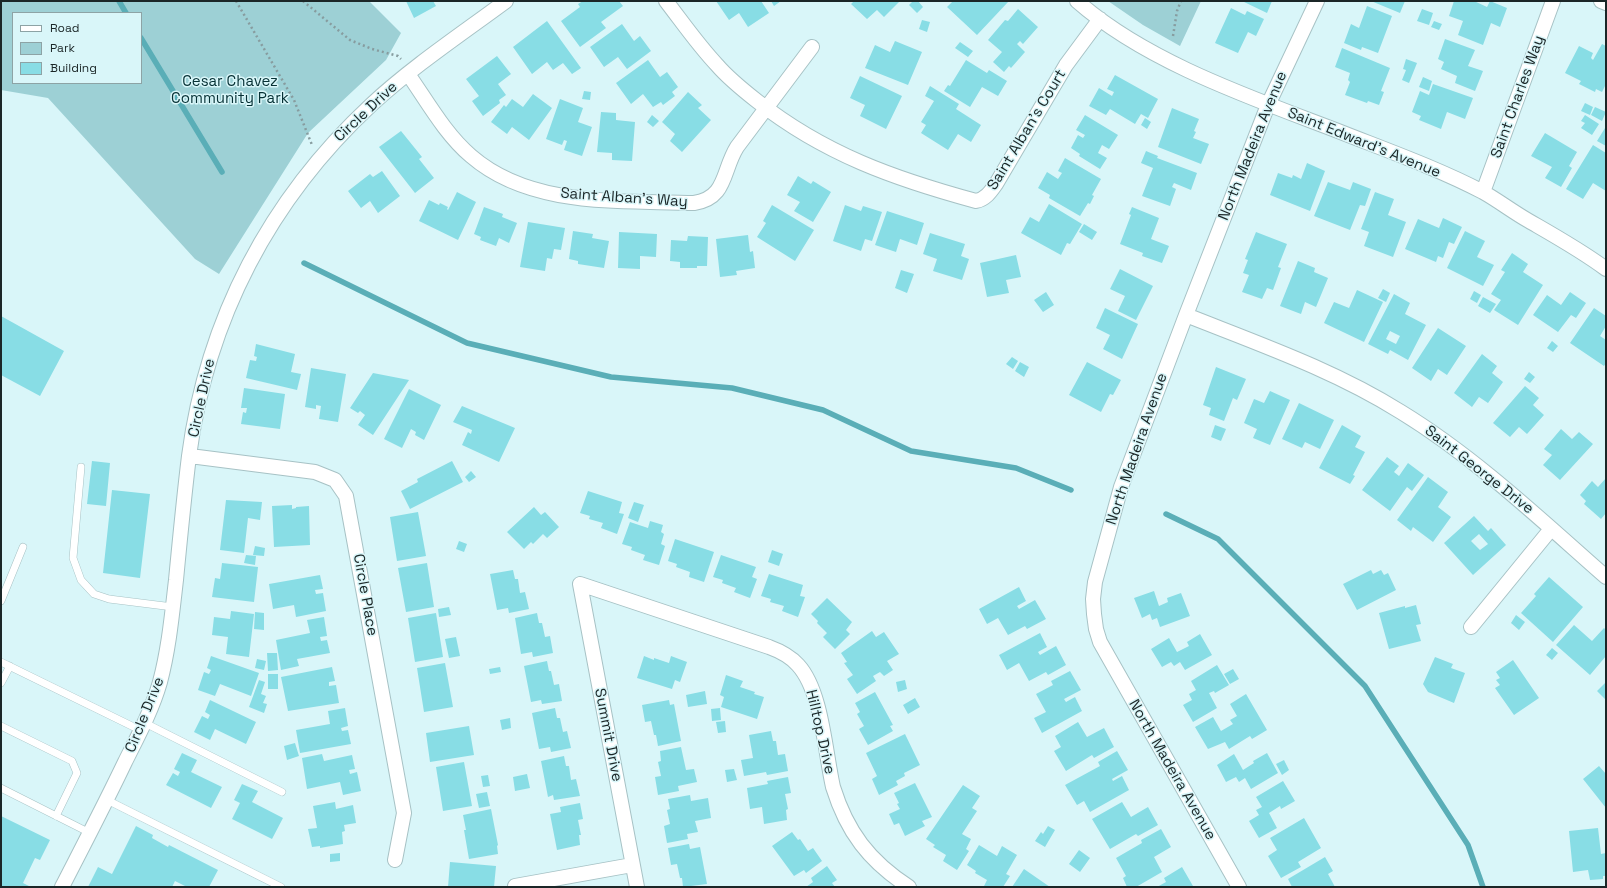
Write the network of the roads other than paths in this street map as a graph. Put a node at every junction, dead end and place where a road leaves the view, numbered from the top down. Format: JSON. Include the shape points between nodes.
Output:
{"nodes":[{"id":1,"x":506,"y":1,"type":"edge"},
{"id":2,"x":666,"y":1,"type":"edge"},
{"id":3,"x":1076,"y":1,"type":"edge"},
{"id":4,"x":1317,"y":1,"type":"edge"},
{"id":5,"x":1553,"y":1,"type":"edge"},
{"id":6,"x":1601,"y":1,"type":"edge"},
{"id":7,"x":1606,"y":3,"type":"edge"},
{"id":8,"x":1100,"y":19,"type":"junction"},
{"id":9,"x":812,"y":47,"type":"dead end"},
{"id":10,"x":410,"y":72,"type":"junction"},
{"id":11,"x":1268,"y":105,"type":"junction"},
{"id":12,"x":766,"y":108,"type":"junction"},
{"id":13,"x":1483,"y":192,"type":"junction"},
{"id":14,"x":1606,"y":269,"type":"edge"},
{"id":15,"x":1186,"y":314,"type":"junction"},
{"id":16,"x":190,"y":456,"type":"junction"},
{"id":17,"x":81,"y":467,"type":"dead end"},
{"id":18,"x":1552,"y":529,"type":"junction"},
{"id":19,"x":23,"y":547,"type":"dead end"},
{"id":20,"x":1606,"y":577,"type":"edge"},
{"id":21,"x":580,"y":584,"type":"joint"},
{"id":22,"x":1,"y":601,"type":"edge"},
{"id":23,"x":173,"y":608,"type":"junction"},
{"id":24,"x":1471,"y":627,"type":"dead end"},
{"id":25,"x":1,"y":662,"type":"edge"},
{"id":26,"x":10,"y":666,"type":"junction"},
{"id":27,"x":1,"y":683,"type":"edge"},
{"id":28,"x":1,"y":726,"type":"edge"},
{"id":29,"x":143,"y":727,"type":"junction"},
{"id":30,"x":1,"y":788,"type":"edge"},
{"id":31,"x":282,"y":792,"type":"dead end"},
{"id":32,"x":106,"y":800,"type":"junction"},
{"id":33,"x":56,"y":816,"type":"junction"},
{"id":34,"x":90,"y":833,"type":"junction"},
{"id":35,"x":395,"y":860,"type":"dead end"},
{"id":36,"x":632,"y":865,"type":"junction"},
{"id":37,"x":515,"y":886,"type":"dead end"},
{"id":38,"x":62,"y":887,"type":"edge"},
{"id":39,"x":280,"y":887,"type":"edge"},
{"id":40,"x":637,"y":887,"type":"edge"},
{"id":41,"x":909,"y":887,"type":"edge"},
{"id":42,"x":1239,"y":887,"type":"edge"}],
"edges":[{"from":1,"to":10,"type":"street","name":"Circle Drive"},
{"from":2,"to":12,"type":"street","name":"Saint Alban's Court","via":[[717,66]]},
{"from":3,"to":8,"type":"street","name":"Saint Edward's Avenue"},
{"from":4,"to":11,"type":"street","name":"North Madeira Avenue"},
{"from":5,"to":13,"type":"street","name":"Saint Charles Way"},
{"from":6,"to":7,"type":"street"},
{"from":8,"to":11,"type":"street","name":"Saint Edward's Avenue","via":[[1157,55]]},
{"from":8,"to":12,"type":"street","name":"Saint Alban's Court","via":[[1066,65],[996,184],[982,200],[976,201],[887,174],[857,162],[809,137]]},
{"from":9,"to":12,"type":"street","name":"Saint Alban's Way"},
{"from":10,"to":12,"type":"street","name":"Saint Alban's Way","via":[[452,136],[484,166],[508,179],[545,192],[579,198],[694,203],[709,199],[721,186],[732,155]]},
{"from":10,"to":16,"type":"street","name":"Circle Drive","via":[[372,104],[318,160],[260,242],[236,289],[214,346],[198,406]]},
{"from":11,"to":13,"type":"street","name":"Saint Edward's Avenue","via":[[1396,154]]},
{"from":11,"to":15,"type":"street","name":"North Madeira Avenue"},
{"from":13,"to":14,"type":"street","name":"Saint Edward's Avenue"},
{"from":15,"to":18,"type":"street","name":"Saint George Drive","via":[[1322,370],[1401,411],[1468,457]]},
{"from":15,"to":42,"type":"street","name":"North Madeira Avenue","via":[[1121,487],[1097,575],[1093,598],[1094,614],[1100,642]]},
{"from":16,"to":23,"type":"street","name":"Circle Drive"},
{"from":16,"to":35,"type":"street","name":"Circle Place","via":[[315,472],[335,480],[346,496],[404,813]]},
{"from":17,"to":23,"type":"lane","via":[[74,558],[82,580],[94,594],[109,599]]},
{"from":18,"to":20,"type":"street","name":"Saint George Drive"},
{"from":18,"to":24,"type":"street"},
{"from":19,"to":22,"type":"lane"},
{"from":21,"to":36,"type":"street","name":"Summit Drive"},
{"from":21,"to":41,"type":"street","name":"Hilltop Drive","via":[[769,646],[797,664],[804,672],[815,697],[833,787],[850,829],[879,865]]},
{"from":23,"to":29,"type":"street","name":"Circle Drive","via":[[163,669]]},
{"from":25,"to":26,"type":"lane"},
{"from":26,"to":27,"type":"lane"},
{"from":26,"to":29,"type":"lane"},
{"from":28,"to":33,"type":"lane","via":[[72,761],[77,773]]},
{"from":29,"to":31,"type":"lane"},
{"from":29,"to":32,"type":"street","name":"Circle Drive"},
{"from":30,"to":33,"type":"lane"},
{"from":32,"to":34,"type":"street","name":"Circle Drive"},
{"from":32,"to":39,"type":"lane"},
{"from":33,"to":34,"type":"lane"},
{"from":34,"to":38,"type":"street","name":"Circle Drive"},
{"from":36,"to":37,"type":"street"},
{"from":36,"to":40,"type":"street","name":"Summit Drive"}]}
